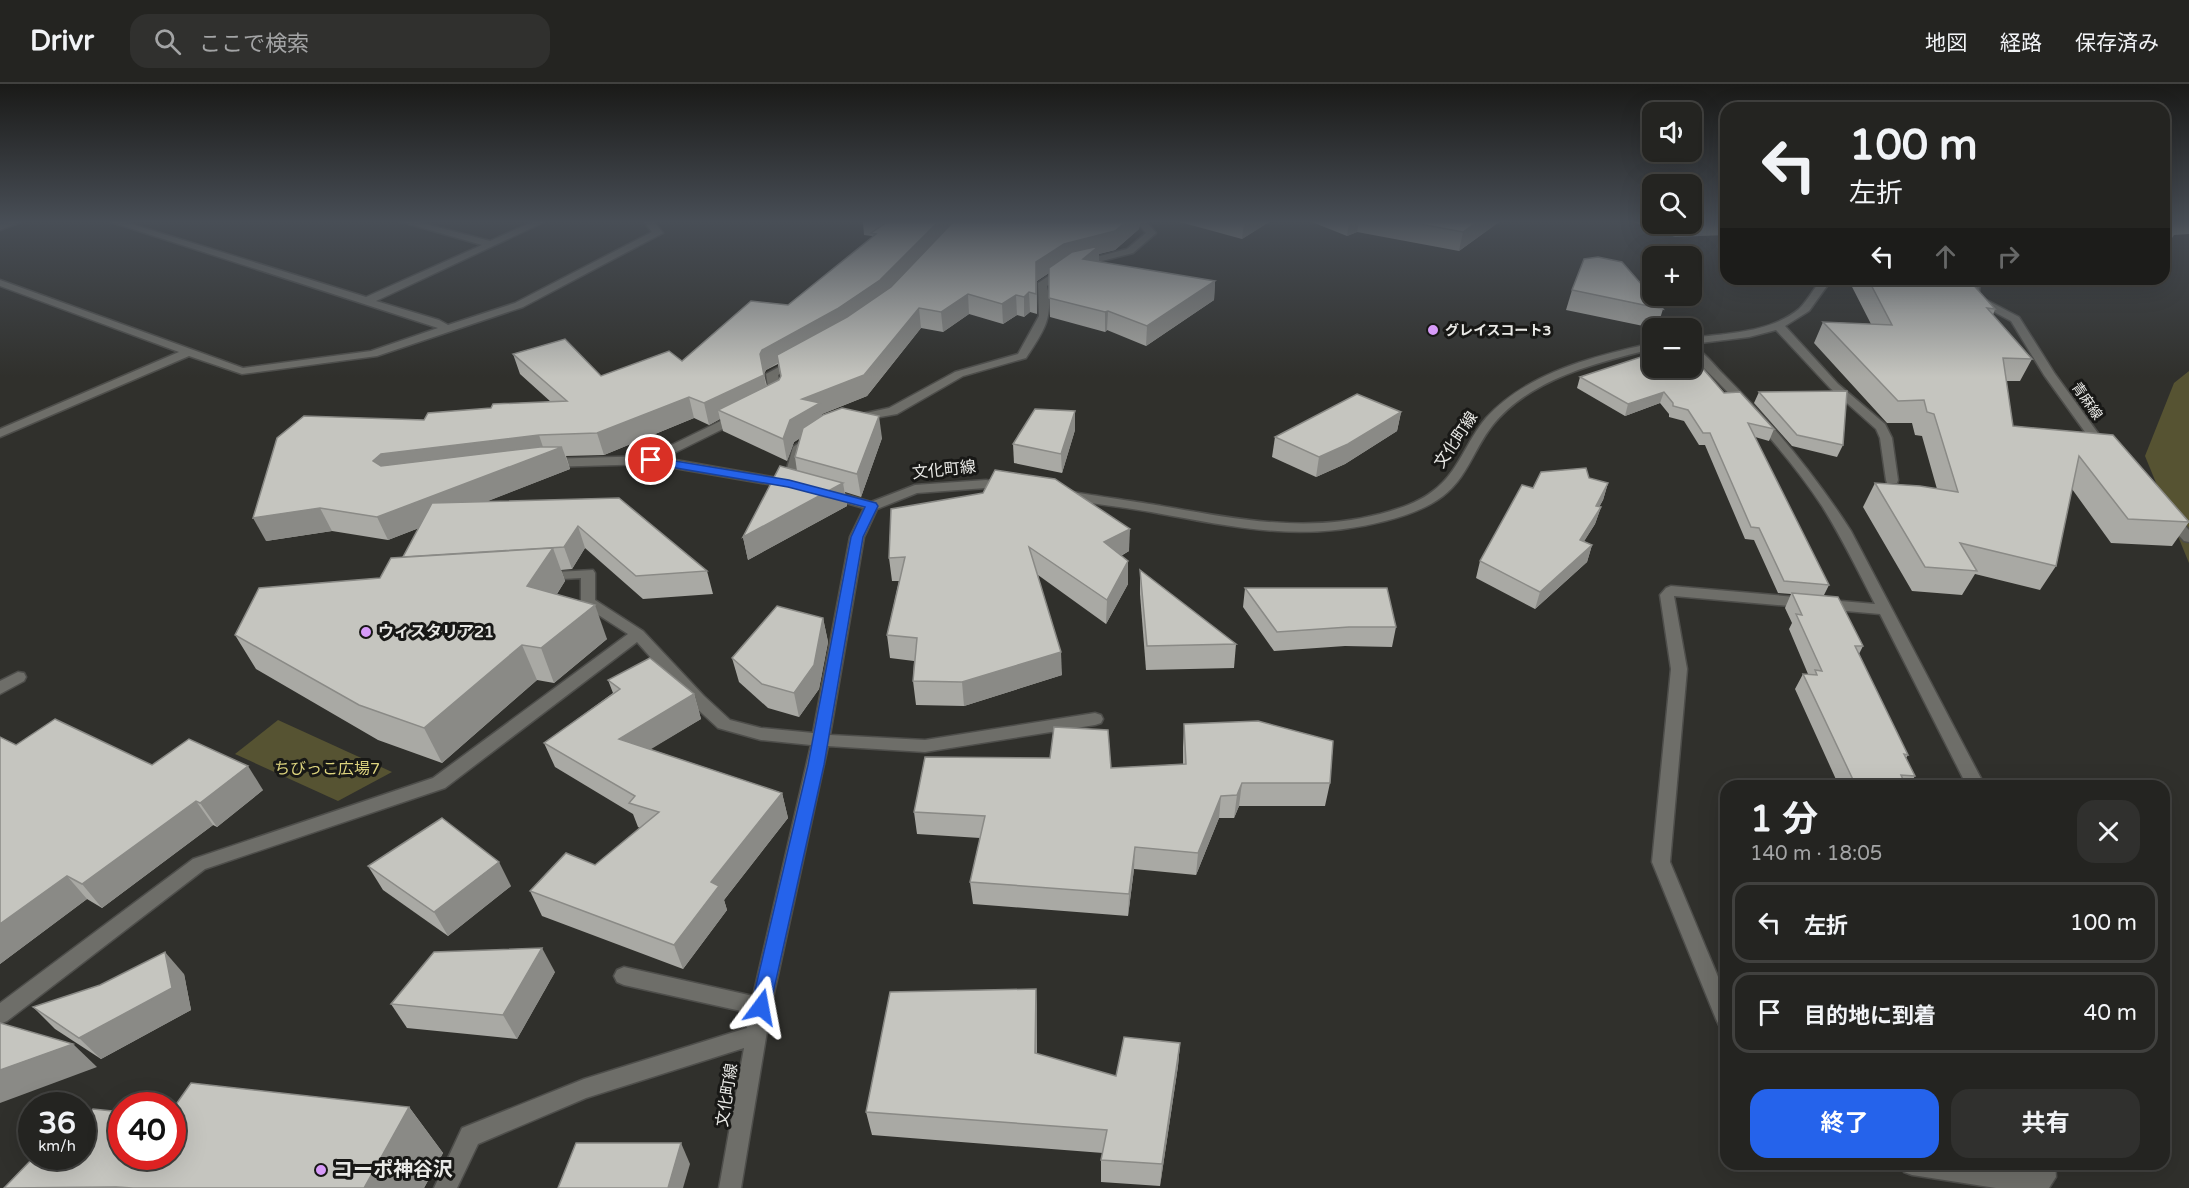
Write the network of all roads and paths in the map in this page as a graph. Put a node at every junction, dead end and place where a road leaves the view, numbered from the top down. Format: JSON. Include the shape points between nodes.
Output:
{"nodes":[{"id":1,"x":284,"y":274,"type":"edge"},
{"id":2,"x":427,"y":274,"type":"edge"},
{"id":3,"x":580,"y":274,"type":"edge"},
{"id":4,"x":1059,"y":274,"type":"edge"},
{"id":5,"x":0,"y":283,"type":"edge"},
{"id":6,"x":1822,"y":285,"type":"edge"},
{"id":7,"x":1975,"y":285,"type":"edge"},
{"id":8,"x":368,"y":301,"type":"junction"},
{"id":9,"x":1778,"y":325,"type":"junction"},
{"id":10,"x":447,"y":329,"type":"junction"},
{"id":11,"x":1702,"y":340,"type":"edge"},
{"id":12,"x":1642,"y":348,"type":"edge"},
{"id":13,"x":188,"y":352,"type":"junction"},
{"id":14,"x":803,"y":357,"type":"edge"},
{"id":15,"x":1702,"y":360,"type":"edge"},
{"id":16,"x":766,"y":403,"type":"edge"},
{"id":17,"x":745,"y":414,"type":"edge"},
{"id":18,"x":840,"y":425,"type":"edge"},
{"id":19,"x":0,"y":434,"type":"edge"},
{"id":20,"x":814,"y":437,"type":"edge"},
{"id":21,"x":651,"y":460,"type":"junction"},
{"id":22,"x":2115,"y":460,"type":"edge"},
{"id":23,"x":536,"y":464,"type":"edge"},
{"id":24,"x":1893,"y":480,"type":"dead end"},
{"id":25,"x":799,"y":486,"type":"junction"},
{"id":26,"x":1019,"y":489,"type":"edge"},
{"id":27,"x":1052,"y":493,"type":"edge"},
{"id":28,"x":2156,"y":504,"type":"edge"},
{"id":29,"x":872,"y":506,"type":"junction"},
{"id":30,"x":2189,"y":538,"type":"edge"},
{"id":31,"x":529,"y":577,"type":"edge"},
{"id":32,"x":1885,"y":610,"type":"junction"},
{"id":33,"x":638,"y":634,"type":"junction"},
{"id":34,"x":18,"y":677,"type":"dead end"},
{"id":35,"x":0,"y":689,"type":"edge"},
{"id":36,"x":1095,"y":719,"type":"dead end"},
{"id":37,"x":820,"y":740,"type":"junction"},
{"id":38,"x":1973,"y":780,"type":"edge"},
{"id":39,"x":624,"y":976,"type":"dead end"},
{"id":40,"x":1720,"y":1005,"type":"edge"},
{"id":41,"x":761,"y":1007,"type":"junction"},
{"id":42,"x":0,"y":1015,"type":"edge"},
{"id":43,"x":755,"y":1035,"type":"junction"},
{"id":44,"x":1951,"y":1170,"type":"edge"},
{"id":45,"x":2045,"y":1170,"type":"edge"},
{"id":46,"x":445,"y":1188,"type":"edge"},
{"id":47,"x":730,"y":1188,"type":"edge"}],
"edges":[{"from":1,"to":8,"type":"street"},
{"from":2,"to":8,"type":"street"},
{"from":3,"to":10,"type":"street","via":[[519,305]]},
{"from":4,"to":18,"type":"street","via":[[1042,285],[1047,306],[1045,318],[1022,356],[942,381],[893,411]]},
{"from":5,"to":13,"type":"street"},
{"from":6,"to":9,"type":"street","via":[[1803,311]]},
{"from":7,"to":22,"type":"street","name":"青麻線","via":[[1974,297],[2015,319],[2098,443]]},
{"from":8,"to":10,"type":"street"},
{"from":9,"to":11,"type":"street"},
{"from":9,"to":24,"type":"street","via":[[1834,386],[1881,427]]},
{"from":10,"to":13,"type":"street","via":[[373,354],[242,371]]},
{"from":12,"to":27,"type":"street","name":"文化町線","via":[[1578,368],[1514,399],[1488,423],[1445,488],[1411,509],[1370,522],[1296,531]]},
{"from":13,"to":19,"type":"street"},
{"from":14,"to":16,"type":"street","via":[[772,374],[777,398]]},
{"from":15,"to":32,"type":"street","via":[[1756,412],[1824,496]]},
{"from":17,"to":21,"type":"street"},
{"from":20,"to":25,"type":"street","via":[[799,447]]},
{"from":21,"to":23,"type":"street"},
{"from":21,"to":25,"type":"street"},
{"from":25,"to":29,"type":"street"},
{"from":26,"to":29,"type":"street","name":"文化町線","via":[[986,484],[915,489]]},
{"from":28,"to":30,"type":"street"},
{"from":29,"to":37,"type":"street","name":"文化町線","via":[[857,537]]},
{"from":31,"to":33,"type":"street","via":[[588,573],[588,602]]},
{"from":32,"to":38,"type":"street"},
{"from":32,"to":40,"type":"street","via":[[1671,591],[1667,595],[1679,669],[1661,862]]},
{"from":33,"to":37,"type":"street","via":[[724,724],[761,734]]},
{"from":33,"to":42,"type":"street","via":[[439,783],[199,864]]},
{"from":34,"to":35,"type":"street"},
{"from":36,"to":37,"type":"street","via":[[926,746]]},
{"from":37,"to":41,"type":"street","name":"文化町線"},
{"from":39,"to":41,"type":"street"},
{"from":41,"to":43,"type":"street","name":"文化町線"},
{"from":43,"to":46,"type":"street","via":[[584,1089],[470,1136]]},
{"from":43,"to":47,"type":"street","name":"文化町線"},
{"from":44,"to":45,"type":"street","via":[[2037,1183],[2046,1177]]}]}
